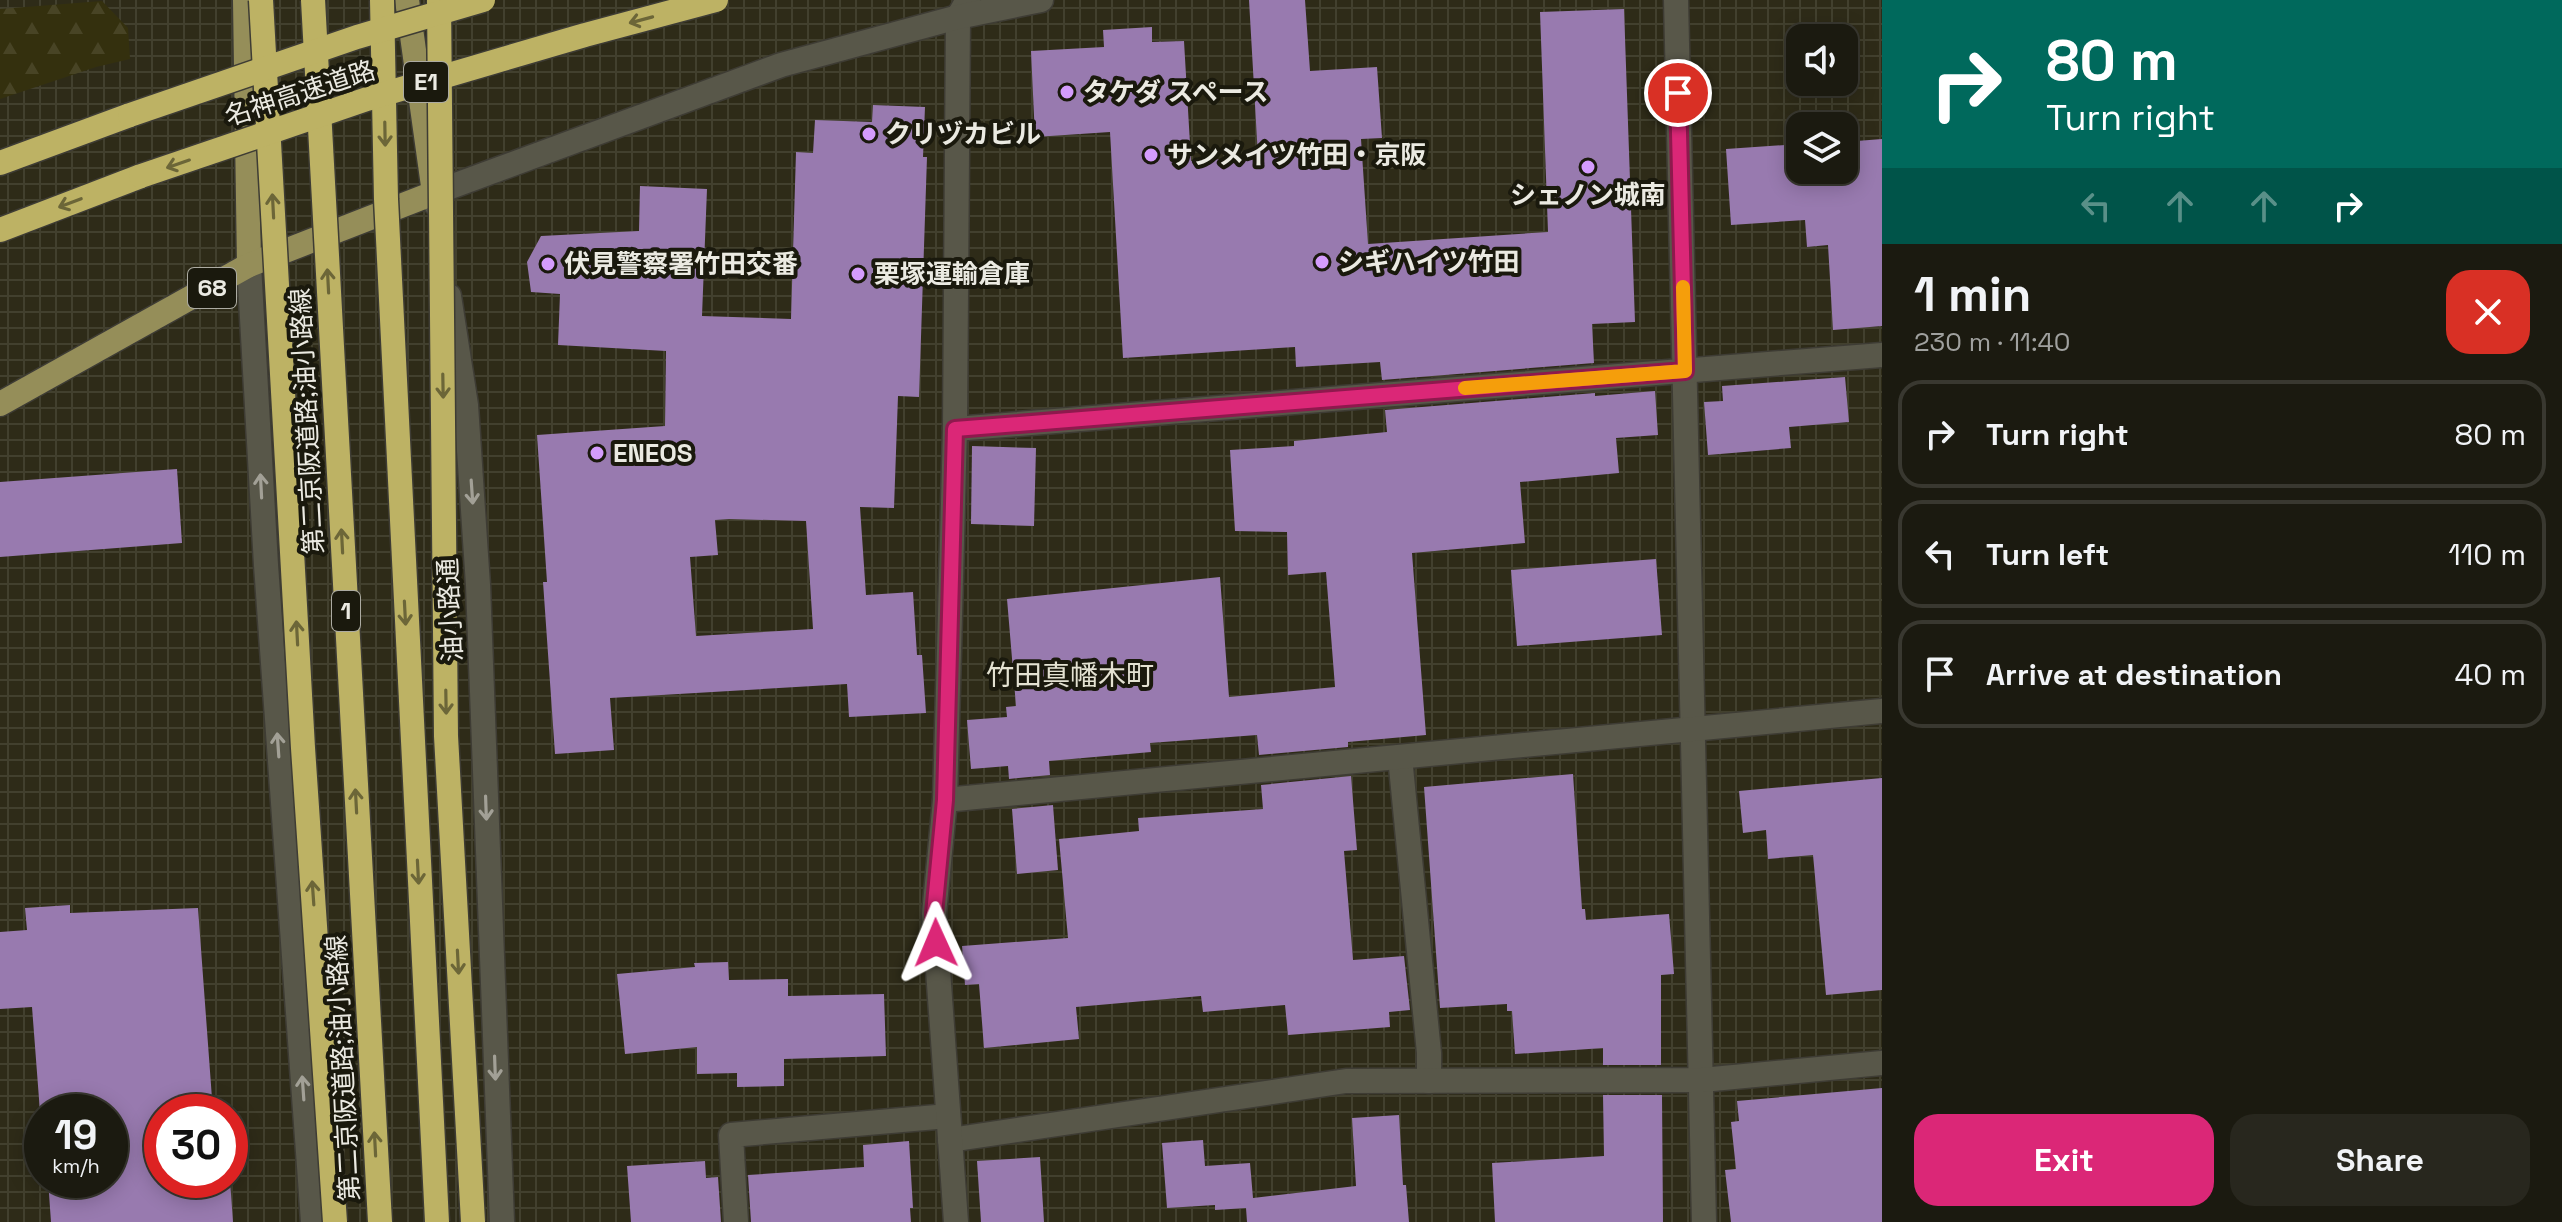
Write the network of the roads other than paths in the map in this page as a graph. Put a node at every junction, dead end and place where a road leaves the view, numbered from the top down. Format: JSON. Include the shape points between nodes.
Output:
{"nodes":[{"id":1,"x":245,"y":0,"type":"edge"},
{"id":2,"x":261,"y":0,"type":"edge"},
{"id":3,"x":313,"y":0,"type":"edge"},
{"id":4,"x":382,"y":0,"type":"edge"},
{"id":5,"x":407,"y":0,"type":"edge"},
{"id":6,"x":439,"y":0,"type":"edge"},
{"id":7,"x":483,"y":0,"type":"edge"},
{"id":8,"x":716,"y":0,"type":"edge"},
{"id":9,"x":1041,"y":0,"type":"edge"},
{"id":10,"x":1676,"y":0,"type":"edge"},
{"id":11,"x":963,"y":8,"type":"edge"},
{"id":12,"x":0,"y":163,"type":"edge"},
{"id":13,"x":434,"y":193,"type":"junction"},
{"id":14,"x":0,"y":230,"type":"edge"},
{"id":15,"x":249,"y":265,"type":"junction"},
{"id":16,"x":1882,"y":355,"type":"edge"},
{"id":17,"x":1685,"y":371,"type":"junction"},
{"id":18,"x":0,"y":404,"type":"edge"},
{"id":19,"x":955,"y":429,"type":"junction"},
{"id":20,"x":1882,"y":711,"type":"edge"},
{"id":21,"x":1694,"y":730,"type":"junction"},
{"id":22,"x":1400,"y":757,"type":"junction"},
{"id":23,"x":945,"y":800,"type":"junction"},
{"id":24,"x":1882,"y":1063,"type":"edge"},
{"id":25,"x":1702,"y":1080,"type":"junction"},
{"id":26,"x":1429,"y":1081,"type":"junction"},
{"id":27,"x":949,"y":1128,"type":"junction"},
{"id":28,"x":313,"y":1222,"type":"edge"},
{"id":29,"x":335,"y":1222,"type":"edge"},
{"id":30,"x":380,"y":1222,"type":"edge"},
{"id":31,"x":437,"y":1222,"type":"edge"},
{"id":32,"x":473,"y":1222,"type":"edge"},
{"id":33,"x":502,"y":1222,"type":"edge"},
{"id":34,"x":736,"y":1222,"type":"edge"},
{"id":35,"x":956,"y":1222,"type":"edge"},
{"id":36,"x":1704,"y":1222,"type":"edge"}],
"edges":[{"from":1,"to":15,"type":"main road","number":"68"},
{"from":29,"to":2,"type":"highway","one_way":true,"bridge":true},
{"from":30,"to":3,"type":"highway","name":"第二京阪道路;油小路線","number":"1","one_way":true,"bridge":true},
{"from":4,"to":31,"type":"highway","one_way":true,"bridge":true,"via":[[387,215]]},
{"from":5,"to":13,"type":"main road","name":"油小路通"},
{"from":6,"to":32,"type":"highway","one_way":true,"bridge":true,"via":[[446,736]]},
{"from":7,"to":12,"type":"highway","name":"名神高速道路","number":"E1","bridge":true,"via":[[357,37]]},
{"from":8,"to":14,"type":"highway","name":"名神高速道路","number":"E1","one_way":true,"bridge":true,"via":[[367,99]]},
{"from":9,"to":11,"type":"street"},
{"from":10,"to":17,"type":"street"},
{"from":11,"to":13,"type":"street","via":[[781,65]]},
{"from":11,"to":19,"type":"street"},
{"from":13,"to":15,"type":"main road","number":"68"},
{"from":13,"to":33,"type":"street","name":"油小路通","one_way":true,"via":[[466,405],[478,585]]},
{"from":15,"to":18,"type":"main road","number":"68"},
{"from":28,"to":15,"type":"street","one_way":true},
{"from":16,"to":17,"type":"street"},
{"from":17,"to":19,"type":"street"},
{"from":17,"to":21,"type":"street"},
{"from":19,"to":23,"type":"street"},
{"from":20,"to":21,"type":"street"},
{"from":21,"to":22,"type":"street"},
{"from":21,"to":25,"type":"street"},
{"from":22,"to":23,"type":"street"},
{"from":22,"to":26,"type":"street"},
{"from":23,"to":27,"type":"street","via":[[934,914]]},
{"from":24,"to":25,"type":"street"},
{"from":25,"to":26,"type":"street"},
{"from":25,"to":36,"type":"street"},
{"from":26,"to":27,"type":"street","via":[[1346,1081]]},
{"from":27,"to":34,"type":"street","via":[[731,1135]]},
{"from":27,"to":35,"type":"street"}]}
